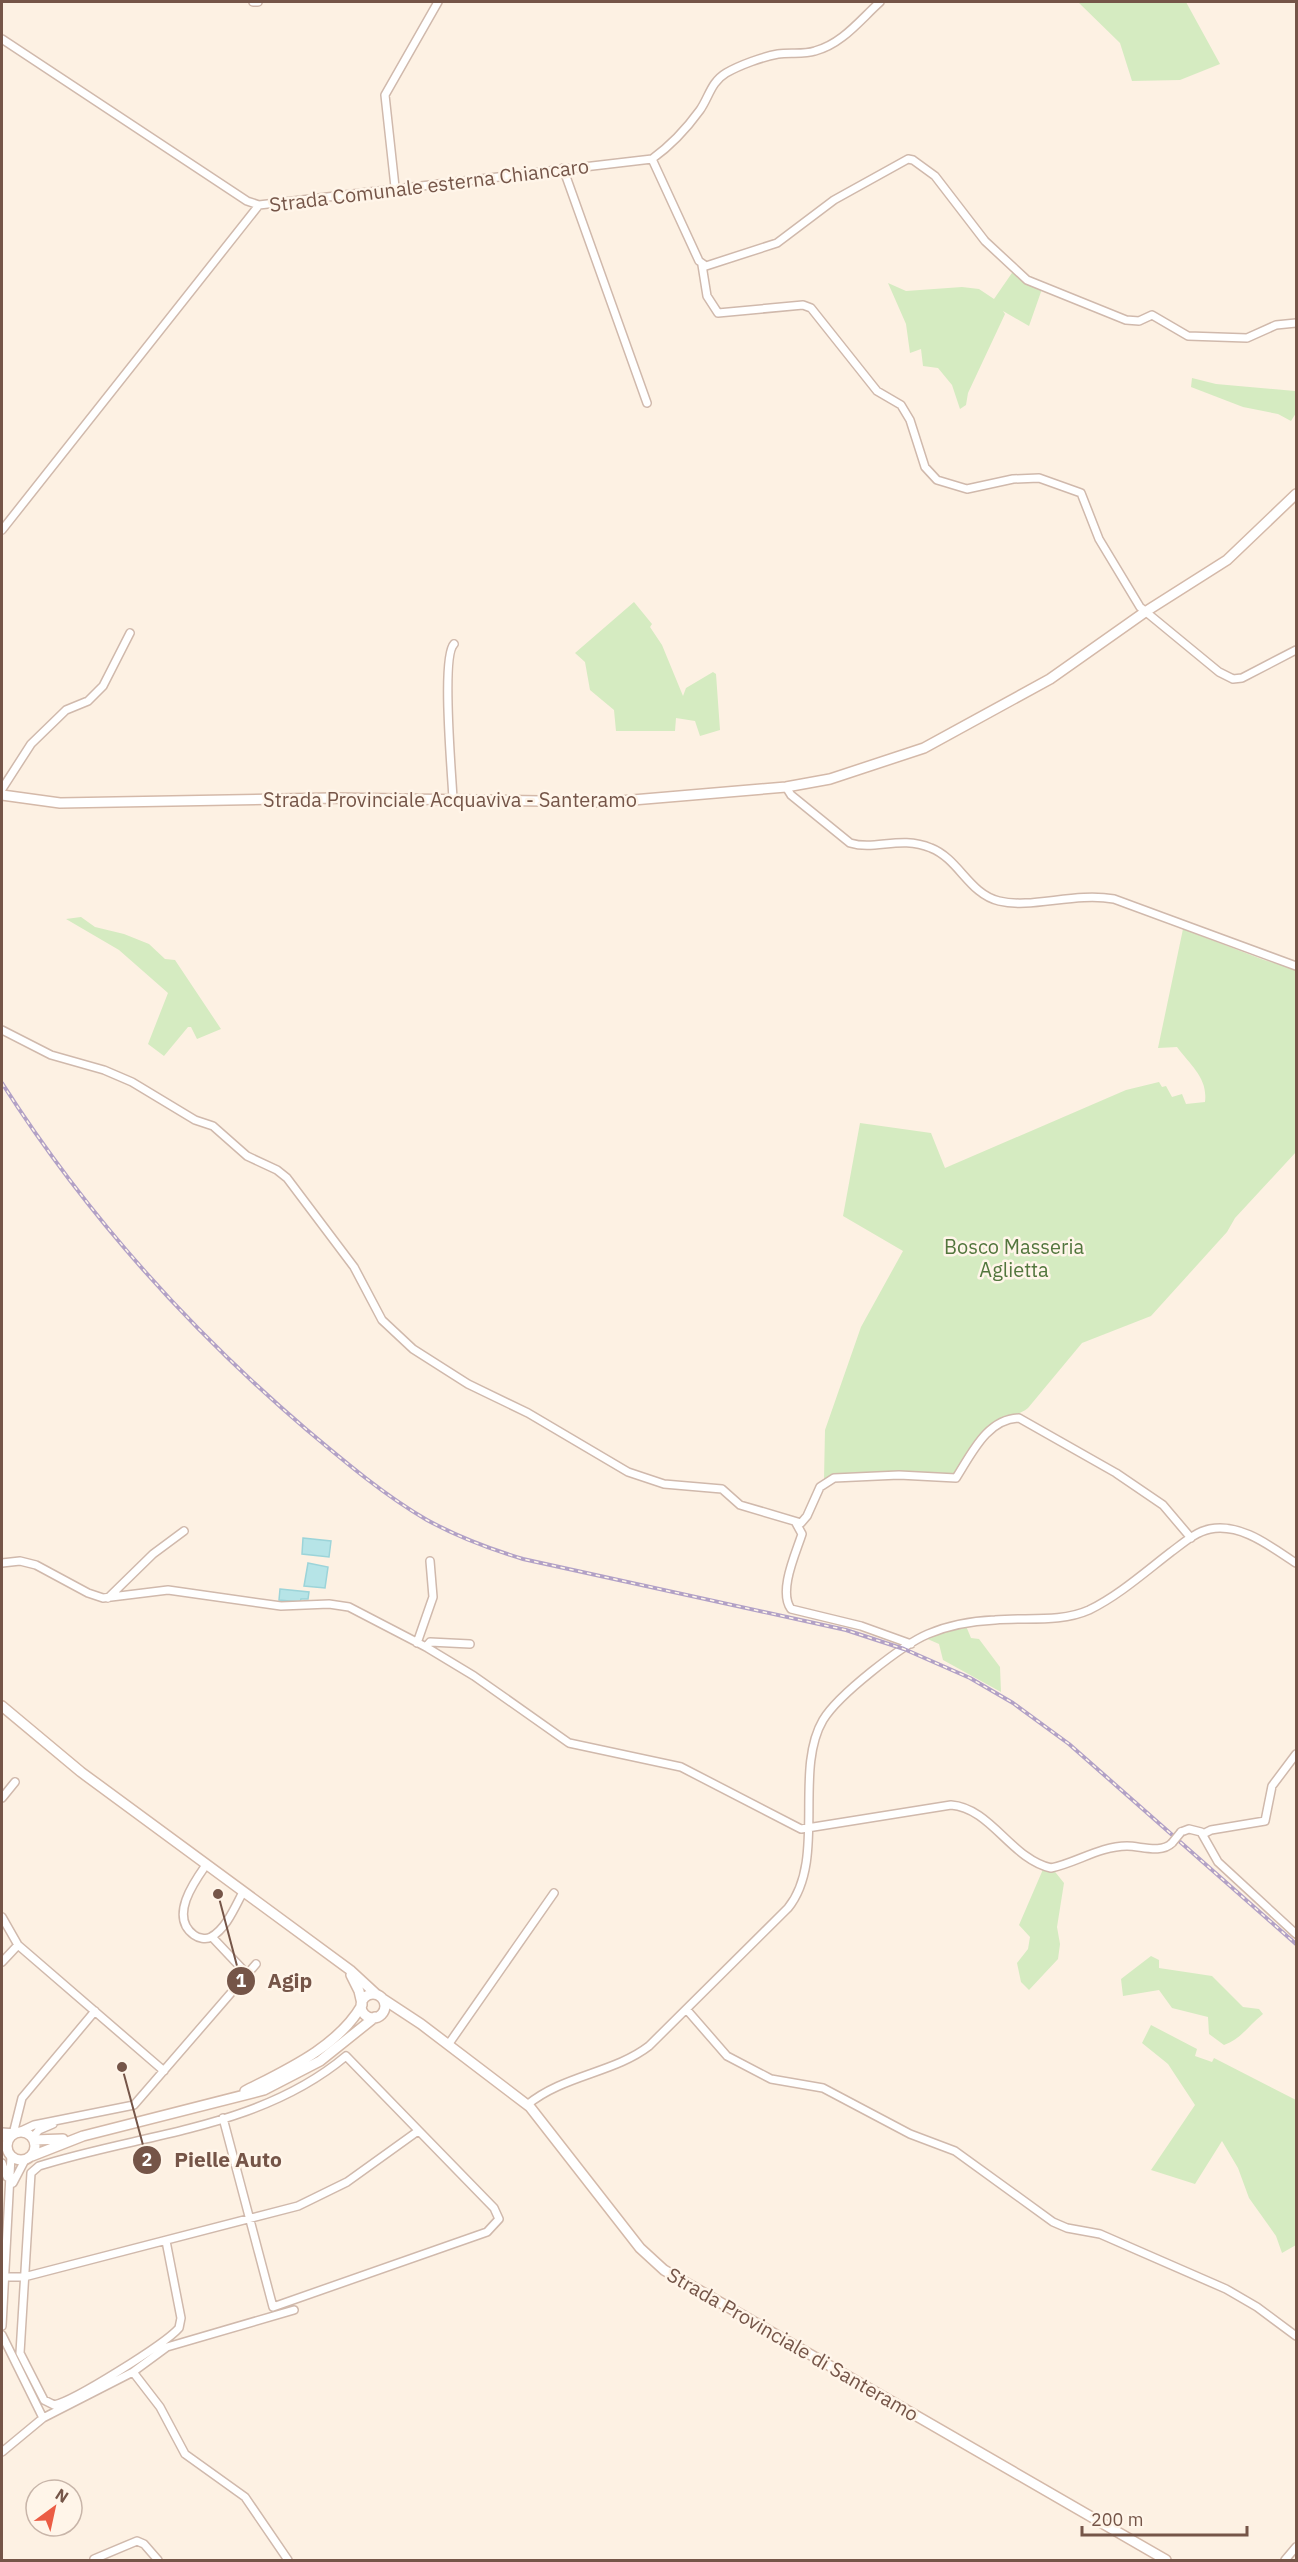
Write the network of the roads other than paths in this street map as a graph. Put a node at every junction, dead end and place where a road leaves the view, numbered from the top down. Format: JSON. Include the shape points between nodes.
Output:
{"nodes":[{"id":1,"x":253,"y":2,"type":"edge"},
{"id":2,"x":258,"y":2,"type":"edge"},
{"id":3,"x":438,"y":2,"type":"edge"},
{"id":4,"x":880,"y":2,"type":"edge"},
{"id":5,"x":2,"y":39,"type":"edge"},
{"id":6,"x":652,"y":159,"type":"junction"},
{"id":7,"x":563,"y":168,"type":"junction"},
{"id":8,"x":395,"y":187,"type":"junction"},
{"id":9,"x":259,"y":205,"type":"junction"},
{"id":10,"x":702,"y":265,"type":"junction"},
{"id":11,"x":1296,"y":323,"type":"edge"},
{"id":12,"x":646,"y":403,"type":"dead end"},
{"id":13,"x":1296,"y":494,"type":"edge"},
{"id":14,"x":2,"y":530,"type":"edge"},
{"id":15,"x":1145,"y":612,"type":"junction"},
{"id":16,"x":130,"y":633,"type":"dead end"},
{"id":17,"x":454,"y":645,"type":"dead end"},
{"id":18,"x":1296,"y":650,"type":"edge"},
{"id":19,"x":786,"y":787,"type":"junction"},
{"id":20,"x":2,"y":789,"type":"edge"},
{"id":21,"x":2,"y":795,"type":"edge"},
{"id":22,"x":453,"y":799,"type":"junction"},
{"id":23,"x":1296,"y":966,"type":"edge"},
{"id":24,"x":2,"y":1030,"type":"edge"},
{"id":25,"x":796,"y":1523,"type":"junction"},
{"id":26,"x":184,"y":1531,"type":"dead end"},
{"id":27,"x":1191,"y":1538,"type":"junction"},
{"id":28,"x":430,"y":1561,"type":"dead end"},
{"id":29,"x":2,"y":1563,"type":"edge"},
{"id":30,"x":1296,"y":1563,"type":"edge"},
{"id":31,"x":108,"y":1598,"type":"junction"},
{"id":32,"x":417,"y":1643,"type":"junction"},
{"id":33,"x":471,"y":1644,"type":"dead end"},
{"id":34,"x":911,"y":1644,"type":"junction"},
{"id":35,"x":426,"y":1647,"type":"junction"},
{"id":36,"x":2,"y":1706,"type":"edge"},
{"id":37,"x":1296,"y":1754,"type":"edge"},
{"id":38,"x":15,"y":1782,"type":"dead end"},
{"id":39,"x":2,"y":1798,"type":"edge"},
{"id":40,"x":807,"y":1830,"type":"junction"},
{"id":41,"x":1203,"y":1834,"type":"junction"},
{"id":42,"x":206,"y":1865,"type":"junction"},
{"id":43,"x":243,"y":1892,"type":"junction"},
{"id":44,"x":554,"y":1893,"type":"dead end"},
{"id":45,"x":2,"y":1917,"type":"edge"},
{"id":46,"x":1296,"y":1934,"type":"edge"},
{"id":47,"x":212,"y":1937,"type":"junction"},
{"id":48,"x":18,"y":1945,"type":"junction"},
{"id":49,"x":327,"y":1954,"type":"junction"},
{"id":50,"x":2,"y":1962,"type":"edge"},
{"id":51,"x":256,"y":1964,"type":"dead end"},
{"id":52,"x":247,"y":1974,"type":"junction"},
{"id":53,"x":380,"y":1997,"type":"junction"},
{"id":54,"x":362,"y":2004,"type":"junction"},
{"id":55,"x":687,"y":2010,"type":"junction"},
{"id":56,"x":95,"y":2011,"type":"junction"},
{"id":57,"x":377,"y":2017,"type":"junction"},
{"id":58,"x":446,"y":2044,"type":"junction"},
{"id":59,"x":164,"y":2071,"type":"junction"},
{"id":60,"x":233,"y":2098,"type":"junction"},
{"id":61,"x":527,"y":2105,"type":"junction"},
{"id":62,"x":223,"y":2118,"type":"junction"},
{"id":63,"x":63,"y":2120,"type":"junction"},
{"id":64,"x":418,"y":2131,"type":"junction"},
{"id":65,"x":15,"y":2136,"type":"edge"},
{"id":66,"x":84,"y":2136,"type":"junction"},
{"id":67,"x":6,"y":2156,"type":"edge"},
{"id":68,"x":28,"y":2158,"type":"junction"},
{"id":69,"x":2,"y":2163,"type":"edge"},
{"id":70,"x":10,"y":2192,"type":"junction"},
{"id":71,"x":250,"y":2220,"type":"junction"},
{"id":72,"x":166,"y":2241,"type":"junction"},
{"id":73,"x":5,"y":2277,"type":"junction"},
{"id":74,"x":24,"y":2277,"type":"junction"},
{"id":75,"x":294,"y":2310,"type":"dead end"},
{"id":76,"x":3,"y":2312,"type":"edge"},
{"id":77,"x":2,"y":2326,"type":"edge"},
{"id":78,"x":176,"y":2331,"type":"junction"},
{"id":79,"x":2,"y":2335,"type":"edge"},
{"id":80,"x":1296,"y":2336,"type":"edge"},
{"id":81,"x":181,"y":2341,"type":"junction"},
{"id":82,"x":133,"y":2372,"type":"junction"},
{"id":83,"x":43,"y":2418,"type":"junction"},
{"id":84,"x":2,"y":2452,"type":"edge"},
{"id":85,"x":1296,"y":2547,"type":"edge"},
{"id":86,"x":94,"y":2559,"type":"dead end"},
{"id":87,"x":158,"y":2560,"type":"edge"},
{"id":88,"x":288,"y":2560,"type":"edge"},
{"id":89,"x":1166,"y":2560,"type":"edge"},
{"id":90,"x":1285,"y":2560,"type":"edge"}],
"edges":[{"from":1,"to":2,"type":"street"},
{"from":3,"to":8,"type":"street","via":[[385,95]]},
{"from":4,"to":6,"type":"street","via":[[846,35],[828,46],[804,53],[778,54],[725,74],[709,90],[693,119]]},
{"from":5,"to":9,"type":"street","via":[[247,201]]},
{"from":6,"to":7,"type":"street","name":"Strada Comunale esterna Chiancaro"},
{"from":6,"to":10,"type":"street"},
{"from":7,"to":8,"type":"street","name":"Strada Comunale esterna Chiancaro"},
{"from":7,"to":12,"type":"street"},
{"from":8,"to":9,"type":"street","name":"Strada Comunale esterna Chiancaro"},
{"from":9,"to":14,"type":"street","name":"Strada Comunale esterna Chiancaro"},
{"from":10,"to":11,"type":"street","via":[[711,266],[777,243],[834,200],[910,160],[935,176],[985,241],[1021,276],[1061,295],[1126,320],[1139,321],[1152,315],[1188,336],[1247,338]]},
{"from":10,"to":15,"type":"street","via":[[707,296],[718,313],[802,305],[812,308],[877,391],[901,405],[926,467],[937,480],[967,489],[1039,478],[1081,494],[1099,539]]},
{"from":13,"to":15,"type":"main road","name":"Strada Provinciale Acquaviva - Santeramo","via":[[1227,561]]},
{"from":15,"to":18,"type":"street","via":[[1198,657],[1233,679]]},
{"from":15,"to":19,"type":"main road","name":"Strada Provinciale Acquaviva - Santeramo","via":[[1050,680],[924,748],[830,779]]},
{"from":16,"to":20,"type":"street","via":[[103,686],[91,698],[66,710],[31,744]]},
{"from":17,"to":22,"type":"street","via":[[449,652],[447,693]]},
{"from":19,"to":22,"type":"main road","name":"Strada Provinciale Acquaviva - Santeramo","via":[[609,802]]},
{"from":19,"to":23,"type":"street","via":[[847,841],[906,841],[932,848],[980,892],[999,901],[1095,896],[1113,899]]},
{"from":21,"to":22,"type":"main road","name":"Strada Provinciale Acquaviva - Santeramo","via":[[92,803]]},
{"from":24,"to":25,"type":"street","via":[[51,1055],[132,1082],[195,1120],[213,1126],[255,1161],[277,1170],[354,1267],[382,1320],[394,1334],[468,1384],[528,1413],[642,1478],[672,1486],[722,1489],[740,1505]]},
{"from":25,"to":27,"type":"street","via":[[804,1520],[823,1484],[834,1478],[956,1478],[993,1427],[1006,1419],[1020,1418],[1163,1505]]},
{"from":25,"to":34,"type":"street","via":[[802,1534],[790,1570],[787,1602],[791,1609],[861,1626]]},
{"from":26,"to":31,"type":"street","via":[[153,1554]]},
{"from":27,"to":30,"type":"street","via":[[1209,1529],[1232,1529],[1251,1535]]},
{"from":27,"to":34,"type":"street","via":[[1106,1600],[1081,1613],[970,1623],[929,1634]]},
{"from":28,"to":32,"type":"street","via":[[433,1597]]},
{"from":29,"to":31,"type":"street","via":[[20,1561],[36,1565],[88,1593]]},
{"from":31,"to":32,"type":"street","via":[[168,1590],[288,1607],[338,1604]]},
{"from":32,"to":35,"type":"street"},
{"from":33,"to":35,"type":"street","via":[[430,1642]]},
{"from":34,"to":40,"type":"street","via":[[841,1698],[822,1722],[814,1746]]},
{"from":35,"to":40,"type":"street","via":[[494,1689],[569,1743],[681,1767]]},
{"from":36,"to":42,"type":"main road"},
{"from":37,"to":41,"type":"street","via":[[1272,1786],[1264,1821]]},
{"from":38,"to":39,"type":"street"},
{"from":40,"to":41,"type":"street","bridge":true,"via":[[951,1805],[972,1810],[1013,1845],[1051,1868],[1127,1846],[1159,1849],[1189,1829]]},
{"from":40,"to":55,"type":"street","via":[[806,1870],[792,1903]]},
{"from":41,"to":46,"type":"street","via":[[1218,1862]]},
{"from":42,"to":43,"type":"main road"},
{"from":42,"to":47,"type":"street","via":[[192,1884],[184,1911],[190,1932],[198,1938]]},
{"from":43,"to":47,"type":"street","via":[[230,1917]]},
{"from":43,"to":49,"type":"main road"},
{"from":44,"to":58,"type":"street"},
{"from":45,"to":48,"type":"street"},
{"from":47,"to":52,"type":"street"},
{"from":48,"to":50,"type":"street"},
{"from":48,"to":56,"type":"street"},
{"from":49,"to":53,"type":"main road"},
{"from":49,"to":54,"type":"main road","via":[[353,1977]]},
{"from":51,"to":52,"type":"street"},
{"from":52,"to":59,"type":"street"},
{"from":53,"to":54,"type":"main road","via":[[368,1995]]},
{"from":53,"to":57,"type":"main road","via":[[384,2011]]},
{"from":53,"to":58,"type":"main road"},
{"from":54,"to":57,"type":"main road","via":[[366,2014]]},
{"from":54,"to":60,"type":"main road","via":[[349,2024],[321,2048]]},
{"from":55,"to":61,"type":"street","via":[[639,2053],[564,2083]]},
{"from":55,"to":80,"type":"street","via":[[720,2050],[756,2072],[779,2081],[823,2088],[910,2134],[955,2151],[1053,2222],[1100,2234],[1226,2289]]},
{"from":56,"to":59,"type":"street"},
{"from":56,"to":65,"type":"street","via":[[22,2097]]},
{"from":57,"to":58,"type":"main road","via":[[406,2018]]},
{"from":57,"to":60,"type":"main road","via":[[297,2075]]},
{"from":58,"to":61,"type":"main road","name":"Strada Provinciale di Santeramo"},
{"from":59,"to":63,"type":"street","via":[[134,2104]]},
{"from":60,"to":66,"type":"main road"},
{"from":61,"to":89,"type":"main road","name":"Strada Provinciale di Santeramo","via":[[640,2248],[664,2270]]},
{"from":62,"to":64,"type":"street","via":[[282,2098],[346,2056]]},
{"from":62,"to":71,"type":"street"},
{"from":62,"to":74,"type":"street","via":[[34,2169]]},
{"from":63,"to":65,"type":"street"},
{"from":63,"to":65,"type":"street","via":[[34,2125]]},
{"from":64,"to":71,"type":"street","via":[[347,2182],[297,2206]]},
{"from":64,"to":71,"type":"street","via":[[494,2208],[499,2219],[493,2228],[273,2307]]},
{"from":65,"to":66,"type":"main road","via":[[44,2141]]},
{"from":65,"to":67,"type":"main road"},
{"from":65,"to":68,"type":"main road","via":[[36,2148]]},
{"from":66,"to":68,"type":"main road"},
{"from":67,"to":68,"type":"main road"},
{"from":67,"to":70,"type":"street"},
{"from":68,"to":70,"type":"street","via":[[17,2172]]},
{"from":69,"to":70,"type":"street"},
{"from":70,"to":73,"type":"street"},
{"from":71,"to":72,"type":"street"},
{"from":72,"to":74,"type":"street"},
{"from":72,"to":78,"type":"street","via":[[181,2318]]},
{"from":73,"to":74,"type":"street"},
{"from":73,"to":76,"type":"street"},
{"from":74,"to":78,"type":"street","via":[[20,2353],[48,2403],[66,2400],[133,2362]]},
{"from":75,"to":81,"type":"street"},
{"from":76,"to":77,"type":"street"},
{"from":78,"to":81,"type":"street"},
{"from":79,"to":83,"type":"street"},
{"from":81,"to":82,"type":"street"},
{"from":82,"to":83,"type":"street"},
{"from":82,"to":88,"type":"street","via":[[160,2407],[185,2454],[245,2497]]},
{"from":83,"to":84,"type":"street"},
{"from":85,"to":90,"type":"street"},
{"from":86,"to":87,"type":"street","via":[[136,2541]]}]}
